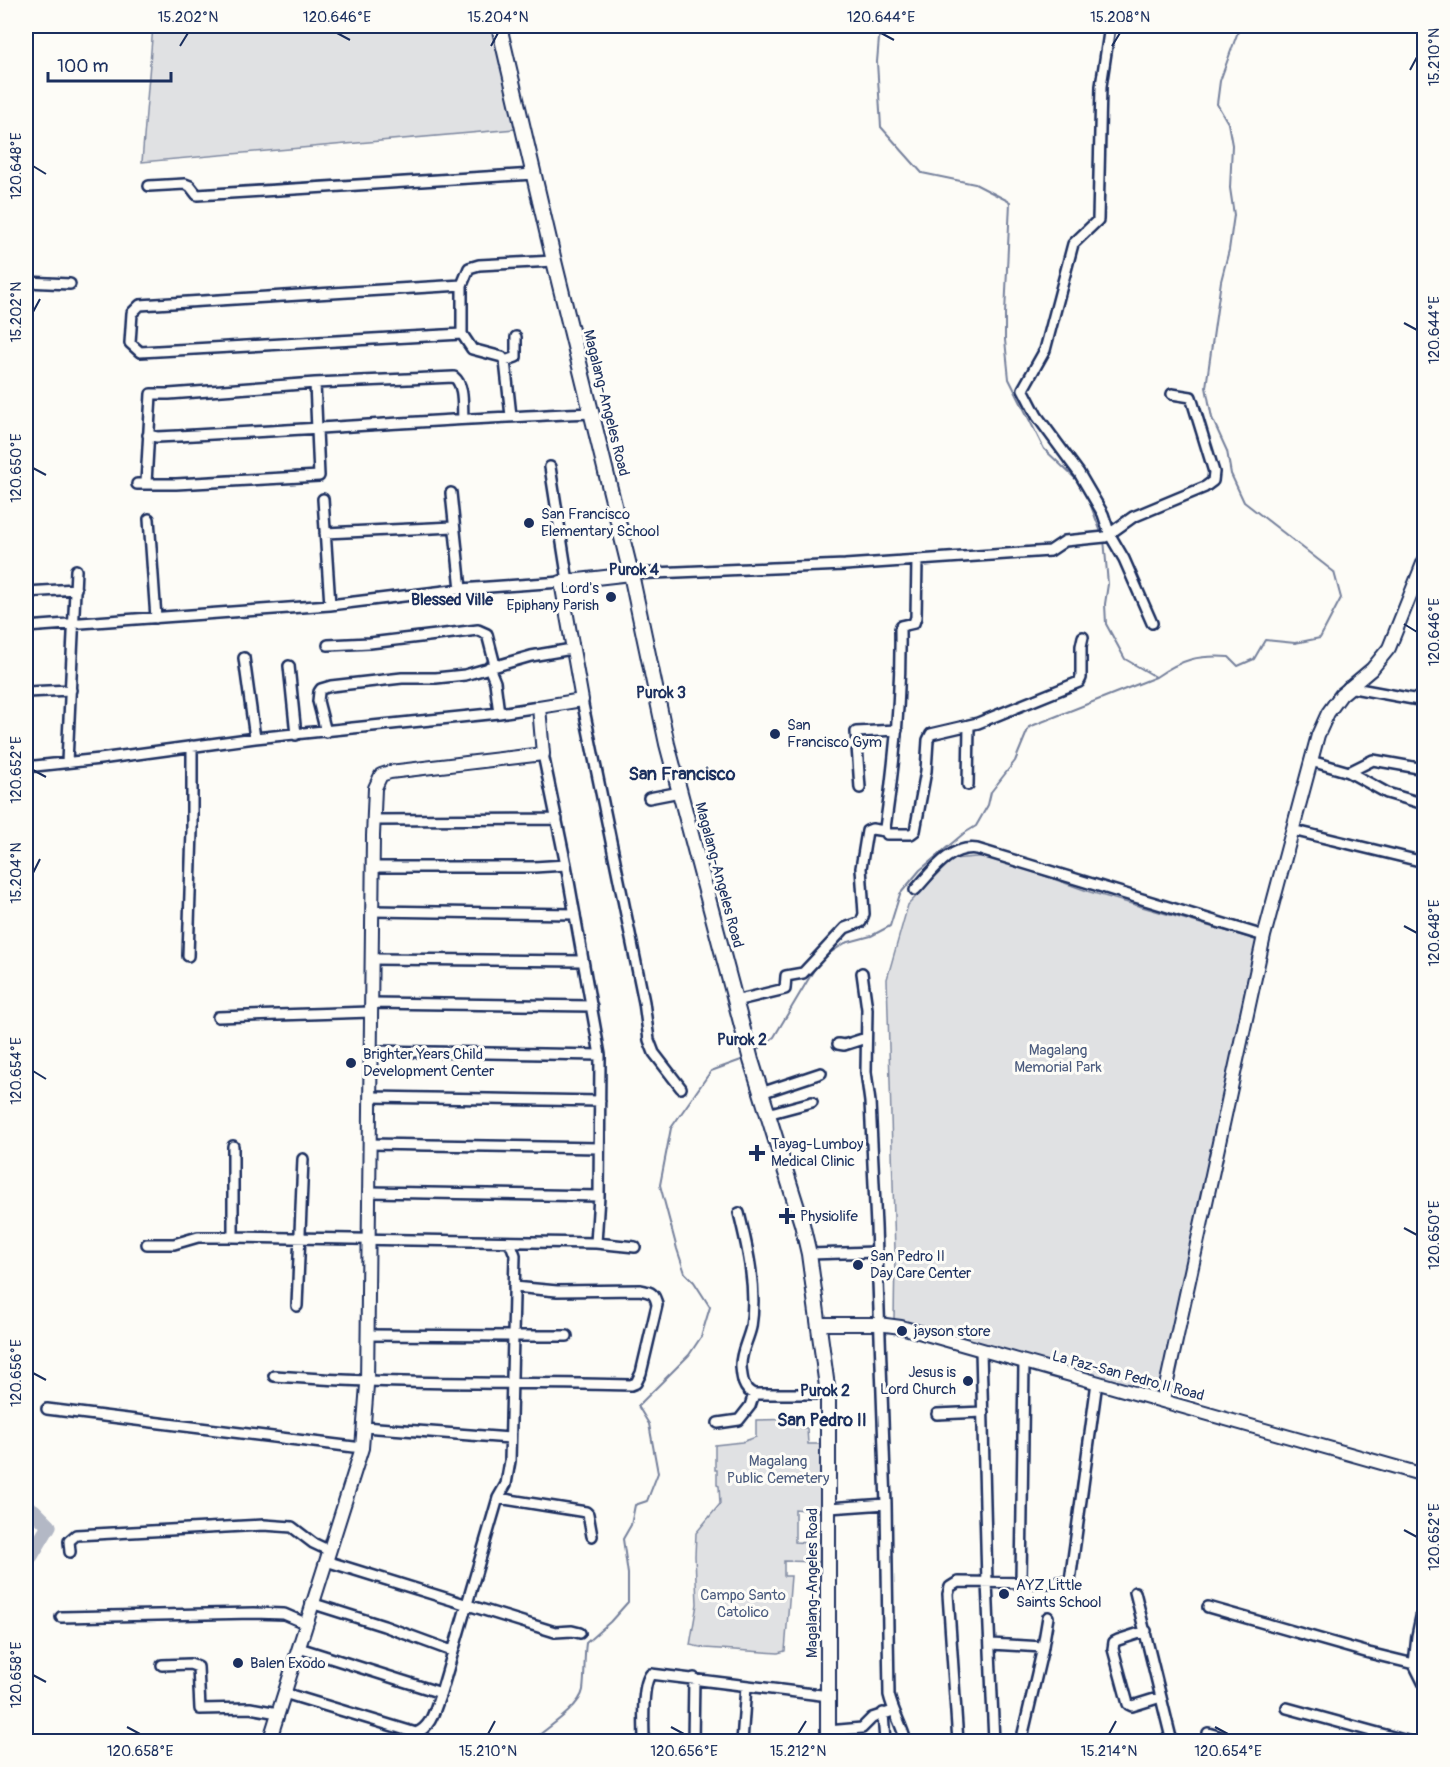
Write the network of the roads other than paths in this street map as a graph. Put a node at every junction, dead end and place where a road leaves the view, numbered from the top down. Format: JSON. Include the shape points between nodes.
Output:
{"nodes":[{"id":1,"x":499,"y":26,"type":"edge"},
{"id":2,"x":1110,"y":26,"type":"edge"},
{"id":3,"x":534,"y":174,"type":"junction"},
{"id":4,"x":149,"y":186,"type":"dead end"},
{"id":5,"x":554,"y":261,"type":"junction"},
{"id":6,"x":26,"y":282,"type":"edge"},
{"id":7,"x":70,"y":284,"type":"dead end"},
{"id":8,"x":462,"y":285,"type":"junction"},
{"id":9,"x":462,"y":334,"type":"junction"},
{"id":10,"x":516,"y":337,"type":"dead end"},
{"id":11,"x":505,"y":361,"type":"junction"},
{"id":12,"x":315,"y":383,"type":"junction"},
{"id":13,"x":1172,"y":394,"type":"dead end"},
{"id":14,"x":591,"y":413,"type":"junction"},
{"id":15,"x":511,"y":417,"type":"junction"},
{"id":16,"x":463,"y":419,"type":"junction"},
{"id":17,"x":316,"y":430,"type":"junction"},
{"id":18,"x":148,"y":435,"type":"junction"},
{"id":19,"x":550,"y":467,"type":"dead end"},
{"id":20,"x":451,"y":493,"type":"dead end"},
{"id":21,"x":323,"y":499,"type":"dead end"},
{"id":22,"x":149,"y":519,"type":"dead end"},
{"id":23,"x":454,"y":526,"type":"junction"},
{"id":24,"x":325,"y":532,"type":"junction"},
{"id":25,"x":1110,"y":535,"type":"junction"},
{"id":26,"x":917,"y":560,"type":"junction"},
{"id":27,"x":1425,"y":561,"type":"edge"},
{"id":28,"x":76,"y":570,"type":"dead end"},
{"id":29,"x":631,"y":574,"type":"junction"},
{"id":30,"x":564,"y":582,"type":"junction"},
{"id":31,"x":76,"y":589,"type":"junction"},
{"id":32,"x":460,"y":589,"type":"junction"},
{"id":33,"x":26,"y":592,"type":"edge"},
{"id":34,"x":330,"y":604,"type":"junction"},
{"id":35,"x":156,"y":618,"type":"junction"},
{"id":36,"x":74,"y":623,"type":"junction"},
{"id":37,"x":1152,"y":623,"type":"dead end"},
{"id":38,"x":26,"y":627,"type":"edge"},
{"id":39,"x":1083,"y":637,"type":"dead end"},
{"id":40,"x":328,"y":645,"type":"dead end"},
{"id":41,"x":572,"y":649,"type":"junction"},
{"id":42,"x":244,"y":658,"type":"dead end"},
{"id":43,"x":289,"y":666,"type":"dead end"},
{"id":44,"x":492,"y":666,"type":"junction"},
{"id":45,"x":1348,"y":687,"type":"junction"},
{"id":46,"x":71,"y":690,"type":"junction"},
{"id":47,"x":26,"y":692,"type":"edge"},
{"id":48,"x":582,"y":700,"type":"junction"},
{"id":49,"x":1425,"y":701,"type":"edge"},
{"id":50,"x":538,"y":707,"type":"junction"},
{"id":51,"x":499,"y":713,"type":"junction"},
{"id":52,"x":969,"y":725,"type":"junction"},
{"id":53,"x":897,"y":730,"type":"junction"},
{"id":54,"x":326,"y":732,"type":"junction"},
{"id":55,"x":296,"y":735,"type":"junction"},
{"id":56,"x":255,"y":738,"type":"junction"},
{"id":57,"x":192,"y":746,"type":"junction"},
{"id":58,"x":543,"y":754,"type":"junction"},
{"id":59,"x":1311,"y":761,"type":"junction"},
{"id":60,"x":67,"y":762,"type":"junction"},
{"id":61,"x":26,"y":767,"type":"edge"},
{"id":62,"x":1425,"y":769,"type":"edge"},
{"id":63,"x":1349,"y":772,"type":"junction"},
{"id":64,"x":968,"y":785,"type":"dead end"},
{"id":65,"x":860,"y":788,"type":"dead end"},
{"id":66,"x":680,"y":792,"type":"junction"},
{"id":67,"x":649,"y":798,"type":"dead end"},
{"id":68,"x":1425,"y":804,"type":"edge"},
{"id":69,"x":557,"y":819,"type":"junction"},
{"id":70,"x":373,"y":820,"type":"junction"},
{"id":71,"x":1292,"y":830,"type":"junction"},
{"id":72,"x":885,"y":831,"type":"junction"},
{"id":73,"x":1425,"y":862,"type":"edge"},
{"id":74,"x":566,"y":865,"type":"junction"},
{"id":75,"x":373,"y":867,"type":"junction"},
{"id":76,"x":915,"y":890,"type":"dead end"},
{"id":77,"x":373,"y":911,"type":"junction"},
{"id":78,"x":575,"y":914,"type":"junction"},
{"id":79,"x":1264,"y":936,"type":"junction"},
{"id":80,"x":188,"y":956,"type":"dead end"},
{"id":81,"x":372,"y":959,"type":"junction"},
{"id":82,"x":583,"y":961,"type":"junction"},
{"id":83,"x":862,"y":973,"type":"dead end"},
{"id":84,"x":735,"y":1000,"type":"junction"},
{"id":85,"x":592,"y":1006,"type":"junction"},
{"id":86,"x":371,"y":1008,"type":"junction"},
{"id":87,"x":218,"y":1017,"type":"dead end"},
{"id":88,"x":866,"y":1038,"type":"junction"},
{"id":89,"x":838,"y":1044,"type":"dead end"},
{"id":90,"x":371,"y":1051,"type":"junction"},
{"id":91,"x":600,"y":1055,"type":"junction"},
{"id":92,"x":821,"y":1073,"type":"dead end"},
{"id":93,"x":681,"y":1088,"type":"dead end"},
{"id":94,"x":761,"y":1093,"type":"junction"},
{"id":95,"x":371,"y":1097,"type":"junction"},
{"id":96,"x":600,"y":1101,"type":"junction"},
{"id":97,"x":812,"y":1102,"type":"dead end"},
{"id":98,"x":767,"y":1114,"type":"junction"},
{"id":99,"x":369,"y":1144,"type":"junction"},
{"id":100,"x":233,"y":1146,"type":"dead end"},
{"id":101,"x":599,"y":1148,"type":"junction"},
{"id":102,"x":303,"y":1159,"type":"dead end"},
{"id":103,"x":369,"y":1192,"type":"junction"},
{"id":104,"x":599,"y":1196,"type":"junction"},
{"id":105,"x":739,"y":1213,"type":"dead end"},
{"id":106,"x":233,"y":1237,"type":"junction"},
{"id":107,"x":299,"y":1239,"type":"junction"},
{"id":108,"x":368,"y":1240,"type":"junction"},
{"id":109,"x":508,"y":1242,"type":"junction"},
{"id":110,"x":596,"y":1243,"type":"junction"},
{"id":111,"x":147,"y":1244,"type":"dead end"},
{"id":112,"x":634,"y":1247,"type":"dead end"},
{"id":113,"x":876,"y":1252,"type":"junction"},
{"id":114,"x":809,"y":1254,"type":"junction"},
{"id":115,"x":514,"y":1287,"type":"junction"},
{"id":116,"x":297,"y":1306,"type":"dead end"},
{"id":117,"x":820,"y":1324,"type":"junction"},
{"id":118,"x":878,"y":1324,"type":"junction"},
{"id":119,"x":367,"y":1335,"type":"junction"},
{"id":120,"x":513,"y":1336,"type":"junction"},
{"id":121,"x":567,"y":1336,"type":"dead end"},
{"id":122,"x":981,"y":1350,"type":"junction"},
{"id":123,"x":1024,"y":1363,"type":"junction"},
{"id":124,"x":274,"y":1376,"type":"dead end"},
{"id":125,"x":367,"y":1380,"type":"junction"},
{"id":126,"x":1097,"y":1382,"type":"junction"},
{"id":127,"x":512,"y":1385,"type":"junction"},
{"id":128,"x":754,"y":1394,"type":"junction"},
{"id":129,"x":828,"y":1394,"type":"junction"},
{"id":130,"x":1163,"y":1400,"type":"junction"},
{"id":131,"x":47,"y":1409,"type":"dead end"},
{"id":132,"x":983,"y":1412,"type":"junction"},
{"id":133,"x":937,"y":1414,"type":"dead end"},
{"id":134,"x":718,"y":1423,"type":"dead end"},
{"id":135,"x":364,"y":1427,"type":"junction"},
{"id":136,"x":510,"y":1438,"type":"junction"},
{"id":137,"x":362,"y":1448,"type":"junction"},
{"id":138,"x":1425,"y":1475,"type":"edge"},
{"id":139,"x":498,"y":1498,"type":"junction"},
{"id":140,"x":886,"y":1504,"type":"junction"},
{"id":141,"x":829,"y":1508,"type":"junction"},
{"id":142,"x":592,"y":1536,"type":"dead end"},
{"id":143,"x":70,"y":1552,"type":"dead end"},
{"id":144,"x":328,"y":1556,"type":"junction"},
{"id":145,"x":987,"y":1582,"type":"junction"},
{"id":146,"x":1021,"y":1582,"type":"junction"},
{"id":147,"x":1135,"y":1592,"type":"dead end"},
{"id":148,"x":311,"y":1603,"type":"junction"},
{"id":149,"x":466,"y":1603,"type":"junction"},
{"id":150,"x":1425,"y":1603,"type":"edge"},
{"id":151,"x":1208,"y":1607,"type":"dead end"},
{"id":152,"x":61,"y":1617,"type":"dead end"},
{"id":153,"x":1048,"y":1617,"type":"dead end"},
{"id":154,"x":305,"y":1623,"type":"junction"},
{"id":155,"x":1146,"y":1631,"type":"junction"},
{"id":156,"x":580,"y":1633,"type":"dead end"},
{"id":157,"x":991,"y":1644,"type":"junction"},
{"id":158,"x":1043,"y":1647,"type":"junction"},
{"id":159,"x":299,"y":1648,"type":"junction"},
{"id":160,"x":452,"y":1651,"type":"junction"},
{"id":161,"x":1414,"y":1664,"type":"junction"},
{"id":162,"x":162,"y":1665,"type":"dead end"},
{"id":163,"x":694,"y":1678,"type":"junction"},
{"id":164,"x":1425,"y":1684,"type":"edge"},
{"id":165,"x":746,"y":1686,"type":"junction"},
{"id":166,"x":284,"y":1693,"type":"junction"},
{"id":167,"x":441,"y":1693,"type":"junction"},
{"id":168,"x":828,"y":1696,"type":"junction"},
{"id":169,"x":1161,"y":1697,"type":"junction"},
{"id":170,"x":1287,"y":1708,"type":"dead end"},
{"id":171,"x":888,"y":1712,"type":"junction"},
{"id":172,"x":278,"y":1713,"type":"junction"},
{"id":173,"x":828,"y":1736,"type":"edge"},
{"id":174,"x":274,"y":1740,"type":"edge"},
{"id":175,"x":1172,"y":1740,"type":"edge"},
{"id":176,"x":644,"y":1742,"type":"edge"},
{"id":177,"x":693,"y":1742,"type":"edge"},
{"id":178,"x":742,"y":1742,"type":"edge"},
{"id":179,"x":885,"y":1742,"type":"edge"},
{"id":180,"x":906,"y":1742,"type":"edge"},
{"id":181,"x":958,"y":1742,"type":"edge"},
{"id":182,"x":994,"y":1742,"type":"edge"},
{"id":183,"x":1021,"y":1742,"type":"edge"},
{"id":184,"x":1157,"y":1742,"type":"edge"},
{"id":185,"x":1210,"y":1742,"type":"edge"},
{"id":186,"x":1238,"y":1742,"type":"edge"},
{"id":187,"x":1411,"y":1742,"type":"edge"}],
"edges":[{"from":1,"to":3,"type":"main road","name":"Magalang-Angeles Road"},
{"from":2,"to":25,"type":"street","via":[[1101,87],[1098,220],[1073,244],[1045,350],[1023,389],[1036,416],[1079,473],[1103,514]]},
{"from":3,"to":4,"type":"street","via":[[197,195],[188,185]]},
{"from":3,"to":5,"type":"main road","name":"Magalang-Angeles Road"},
{"from":5,"to":8,"type":"street","via":[[479,265],[470,268]]},
{"from":5,"to":14,"type":"main road","name":"Magalang-Angeles Road"},
{"from":6,"to":7,"type":"street"},
{"from":8,"to":9,"type":"street"},
{"from":8,"to":9,"type":"street","via":[[140,305],[132,313],[130,343],[140,352]]},
{"from":9,"to":11,"type":"street","via":[[472,349]]},
{"from":10,"to":11,"type":"street","via":[[516,357]]},
{"from":11,"to":15,"type":"street"},
{"from":12,"to":16,"type":"street","via":[[454,377],[461,386]]},
{"from":12,"to":17,"type":"street"},
{"from":12,"to":18,"type":"street","via":[[151,394]]},
{"from":13,"to":25,"type":"street","via":[[1191,397],[1214,472],[1213,481],[1133,517]]},
{"from":14,"to":15,"type":"street"},
{"from":14,"to":29,"type":"main road","name":"Magalang-Angeles Road"},
{"from":15,"to":16,"type":"street"},
{"from":16,"to":17,"type":"street"},
{"from":17,"to":18,"type":"street"},
{"from":17,"to":18,"type":"street","via":[[319,476],[141,484]]},
{"from":19,"to":30,"type":"street"},
{"from":20,"to":23,"type":"street"},
{"from":21,"to":24,"type":"street"},
{"from":22,"to":35,"type":"street"},
{"from":23,"to":24,"type":"street"},
{"from":23,"to":32,"type":"street"},
{"from":24,"to":34,"type":"street"},
{"from":25,"to":26,"type":"street","via":[[1065,541],[1050,551]]},
{"from":25,"to":37,"type":"street"},
{"from":26,"to":29,"type":"street"},
{"from":26,"to":53,"type":"street","via":[[916,617],[914,623],[900,629]]},
{"from":27,"to":45,"type":"street","via":[[1389,648],[1372,669]]},
{"from":28,"to":31,"type":"street"},
{"from":29,"to":30,"type":"street"},
{"from":29,"to":66,"type":"main road","name":"Magalang-Angeles Road"},
{"from":30,"to":32,"type":"street"},
{"from":30,"to":41,"type":"street"},
{"from":31,"to":33,"type":"street"},
{"from":31,"to":36,"type":"street"},
{"from":32,"to":34,"type":"street"},
{"from":34,"to":35,"type":"street"},
{"from":35,"to":36,"type":"street"},
{"from":36,"to":38,"type":"street"},
{"from":36,"to":46,"type":"street"},
{"from":39,"to":52,"type":"street","via":[[1078,682]]},
{"from":40,"to":44,"type":"street","via":[[478,630],[488,634]]},
{"from":41,"to":44,"type":"street"},
{"from":41,"to":48,"type":"street"},
{"from":42,"to":56,"type":"street"},
{"from":43,"to":55,"type":"street"},
{"from":44,"to":51,"type":"street"},
{"from":44,"to":54,"type":"street","via":[[465,675],[402,678],[321,690],[318,697]]},
{"from":45,"to":49,"type":"street"},
{"from":45,"to":59,"type":"street","via":[[1328,713]]},
{"from":46,"to":47,"type":"street"},
{"from":46,"to":60,"type":"street"},
{"from":48,"to":50,"type":"street"},
{"from":48,"to":93,"type":"street","via":[[649,1040],[660,1063]]},
{"from":50,"to":51,"type":"street"},
{"from":50,"to":58,"type":"street"},
{"from":51,"to":54,"type":"street"},
{"from":52,"to":64,"type":"street"},
{"from":52,"to":72,"type":"street","via":[[929,736],[915,831]]},
{"from":53,"to":65,"type":"street","via":[[856,732]]},
{"from":53,"to":72,"type":"street"},
{"from":54,"to":55,"type":"street"},
{"from":55,"to":56,"type":"street"},
{"from":56,"to":57,"type":"street"},
{"from":57,"to":60,"type":"street"},
{"from":57,"to":80,"type":"street"},
{"from":58,"to":69,"type":"street"},
{"from":58,"to":70,"type":"street","via":[[390,771],[381,775],[375,788]]},
{"from":59,"to":63,"type":"street"},
{"from":59,"to":71,"type":"street"},
{"from":60,"to":61,"type":"street"},
{"from":62,"to":63,"type":"street","via":[[1373,760]]},
{"from":63,"to":68,"type":"street","via":[[1388,793]]},
{"from":66,"to":67,"type":"street"},
{"from":66,"to":84,"type":"main road","name":"Magalang-Angeles Road"},
{"from":69,"to":70,"type":"street"},
{"from":69,"to":74,"type":"street"},
{"from":70,"to":75,"type":"street"},
{"from":71,"to":73,"type":"street"},
{"from":71,"to":79,"type":"street"},
{"from":72,"to":84,"type":"street","via":[[867,831],[862,857],[861,922],[844,928],[803,973],[786,976],[785,989]]},
{"from":74,"to":75,"type":"street"},
{"from":74,"to":78,"type":"street"},
{"from":75,"to":77,"type":"street"},
{"from":76,"to":79,"type":"street","via":[[952,853],[977,849]]},
{"from":77,"to":78,"type":"street"},
{"from":77,"to":81,"type":"street"},
{"from":78,"to":82,"type":"street"},
{"from":79,"to":130,"type":"street"},
{"from":81,"to":82,"type":"street"},
{"from":81,"to":86,"type":"street"},
{"from":82,"to":85,"type":"street"},
{"from":83,"to":88,"type":"street"},
{"from":84,"to":94,"type":"main road","name":"Magalang-Angeles Road"},
{"from":85,"to":86,"type":"street"},
{"from":85,"to":91,"type":"street"},
{"from":86,"to":87,"type":"street"},
{"from":86,"to":90,"type":"street"},
{"from":88,"to":89,"type":"street"},
{"from":88,"to":113,"type":"street"},
{"from":90,"to":91,"type":"street"},
{"from":90,"to":95,"type":"street"},
{"from":91,"to":96,"type":"street"},
{"from":92,"to":94,"type":"street"},
{"from":94,"to":98,"type":"main road","name":"Magalang-Angeles Road"},
{"from":95,"to":96,"type":"street"},
{"from":95,"to":99,"type":"street"},
{"from":96,"to":101,"type":"street"},
{"from":97,"to":98,"type":"street"},
{"from":98,"to":114,"type":"main road","name":"Magalang-Angeles Road"},
{"from":99,"to":101,"type":"street"},
{"from":99,"to":103,"type":"street"},
{"from":100,"to":106,"type":"street"},
{"from":101,"to":104,"type":"street"},
{"from":102,"to":107,"type":"street"},
{"from":103,"to":104,"type":"street"},
{"from":103,"to":108,"type":"street"},
{"from":104,"to":110,"type":"street"},
{"from":105,"to":128,"type":"street","via":[[747,1245],[752,1298],[751,1327],[742,1352],[741,1370],[746,1389]]},
{"from":106,"to":107,"type":"street"},
{"from":106,"to":111,"type":"street"},
{"from":107,"to":108,"type":"street"},
{"from":107,"to":116,"type":"street"},
{"from":108,"to":109,"type":"street"},
{"from":108,"to":119,"type":"street"},
{"from":109,"to":110,"type":"street"},
{"from":109,"to":115,"type":"street","via":[[515,1255]]},
{"from":110,"to":112,"type":"street"},
{"from":113,"to":114,"type":"street"},
{"from":113,"to":118,"type":"street"},
{"from":114,"to":117,"type":"main road","name":"Magalang-Angeles Road"},
{"from":115,"to":120,"type":"street"},
{"from":115,"to":127,"type":"street","via":[[640,1290],[654,1295],[657,1305],[635,1384]]},
{"from":117,"to":118,"type":"street","name":"La Paz-San Pedro II Road"},
{"from":117,"to":129,"type":"main road","name":"Magalang-Angeles Road"},
{"from":118,"to":122,"type":"street","name":"La Paz-San Pedro II Road"},
{"from":118,"to":140,"type":"street"},
{"from":119,"to":120,"type":"street"},
{"from":119,"to":125,"type":"street"},
{"from":120,"to":121,"type":"street"},
{"from":120,"to":127,"type":"street"},
{"from":122,"to":123,"type":"street","name":"La Paz-San Pedro II Road"},
{"from":122,"to":132,"type":"street"},
{"from":123,"to":126,"type":"street","name":"La Paz-San Pedro II Road"},
{"from":123,"to":146,"type":"street"},
{"from":124,"to":125,"type":"street","via":[[341,1382]]},
{"from":125,"to":127,"type":"street"},
{"from":125,"to":135,"type":"street"},
{"from":126,"to":130,"type":"street","name":"La Paz-San Pedro II Road"},
{"from":126,"to":146,"type":"street","via":[[1071,1578],[1066,1582]]},
{"from":127,"to":136,"type":"street"},
{"from":128,"to":129,"type":"street"},
{"from":128,"to":134,"type":"street","via":[[739,1420]]},
{"from":129,"to":141,"type":"main road","name":"Magalang-Angeles Road"},
{"from":130,"to":138,"type":"street","name":"La Paz-San Pedro II Road"},
{"from":131,"to":137,"type":"street"},
{"from":132,"to":133,"type":"street"},
{"from":132,"to":145,"type":"street"},
{"from":135,"to":136,"type":"street"},
{"from":135,"to":137,"type":"street"},
{"from":136,"to":139,"type":"street","via":[[508,1474]]},
{"from":137,"to":144,"type":"street"},
{"from":139,"to":142,"type":"street","via":[[586,1512]]},
{"from":139,"to":149,"type":"street"},
{"from":140,"to":141,"type":"street"},
{"from":140,"to":171,"type":"street"},
{"from":141,"to":168,"type":"main road","name":"Magalang-Angeles Road"},
{"from":143,"to":144,"type":"street","via":[[69,1541],[76,1535],[264,1525],[292,1527]]},
{"from":144,"to":148,"type":"street"},
{"from":144,"to":149,"type":"street"},
{"from":145,"to":146,"type":"street"},
{"from":145,"to":157,"type":"street"},
{"from":145,"to":181,"type":"street","via":[[958,1582],[948,1594]]},
{"from":147,"to":155,"type":"street"},
{"from":148,"to":154,"type":"street"},
{"from":148,"to":160,"type":"street"},
{"from":149,"to":156,"type":"street","via":[[555,1632]]},
{"from":149,"to":160,"type":"street"},
{"from":150,"to":161,"type":"street"},
{"from":151,"to":161,"type":"street"},
{"from":152,"to":154,"type":"street","via":[[254,1613],[284,1614]]},
{"from":153,"to":158,"type":"street"},
{"from":154,"to":159,"type":"street"},
{"from":155,"to":169,"type":"street"},
{"from":155,"to":169,"type":"street","via":[[1114,1642],[1113,1649],[1128,1704]]},
{"from":157,"to":158,"type":"street"},
{"from":157,"to":182,"type":"street"},
{"from":158,"to":183,"type":"street"},
{"from":159,"to":166,"type":"street"},
{"from":159,"to":167,"type":"street"},
{"from":160,"to":167,"type":"street"},
{"from":161,"to":164,"type":"street"},
{"from":162,"to":172,"type":"street","via":[[198,1666],[200,1709],[250,1708]]},
{"from":163,"to":165,"type":"street"},
{"from":163,"to":176,"type":"street","via":[[655,1674],[648,1677]]},
{"from":163,"to":177,"type":"street"},
{"from":165,"to":168,"type":"street"},
{"from":165,"to":178,"type":"street"},
{"from":166,"to":167,"type":"street","via":[[416,1733],[429,1724]]},
{"from":166,"to":172,"type":"street"},
{"from":168,"to":173,"type":"main road","name":"Magalang-Angeles Road"},
{"from":169,"to":175,"type":"street"},
{"from":170,"to":187,"type":"street"},
{"from":171,"to":173,"type":"street","via":[[872,1718],[862,1728]]},
{"from":171,"to":179,"type":"street"},
{"from":171,"to":180,"type":"street","via":[[900,1721]]},
{"from":172,"to":174,"type":"street"},
{"from":175,"to":184,"type":"street"},
{"from":185,"to":186,"type":"street","via":[[1208,1733]]}]}
